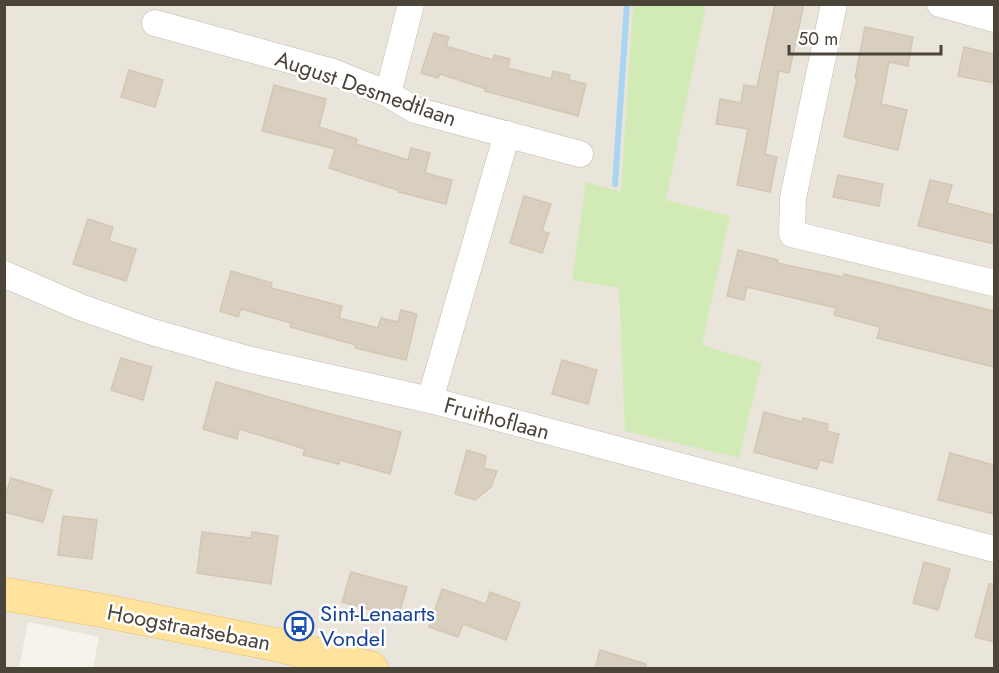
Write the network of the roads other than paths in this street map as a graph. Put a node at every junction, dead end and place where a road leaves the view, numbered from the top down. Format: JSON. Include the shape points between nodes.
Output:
{"nodes":[{"id":1,"x":411,"y":4,"type":"edge"},
{"id":2,"x":834,"y":4,"type":"edge"},
{"id":3,"x":940,"y":4,"type":"edge"},
{"id":4,"x":994,"y":19,"type":"edge"},
{"id":5,"x":155,"y":23,"type":"dead end"},
{"id":6,"x":388,"y":94,"type":"junction"},
{"id":7,"x":507,"y":134,"type":"junction"},
{"id":8,"x":580,"y":154,"type":"dead end"},
{"id":9,"x":4,"y":274,"type":"edge"},
{"id":10,"x":994,"y":283,"type":"edge"},
{"id":11,"x":430,"y":400,"type":"junction"},
{"id":12,"x":994,"y":549,"type":"edge"},
{"id":13,"x":4,"y":594,"type":"edge"},
{"id":14,"x":371,"y":669,"type":"edge"}],
"edges":[{"from":1,"to":6,"type":"street"},
{"from":2,"to":10,"type":"street","via":[[793,198],[792,234]]},
{"from":3,"to":4,"type":"street"},
{"from":5,"to":6,"type":"street","name":"August Desmedtlaan","via":[[333,72]]},
{"from":6,"to":7,"type":"street","name":"August Desmedtlaan","via":[[415,110]]},
{"from":7,"to":8,"type":"street","name":"August Desmedtlaan"},
{"from":7,"to":11,"type":"street"},
{"from":9,"to":11,"type":"street","name":"Fruithoflaan","via":[[149,331],[247,359]]},
{"from":11,"to":12,"type":"street","name":"Fruithoflaan"},
{"from":13,"to":14,"type":"main road","name":"Hoogstraatsebaan","via":[[278,645]]}]}
